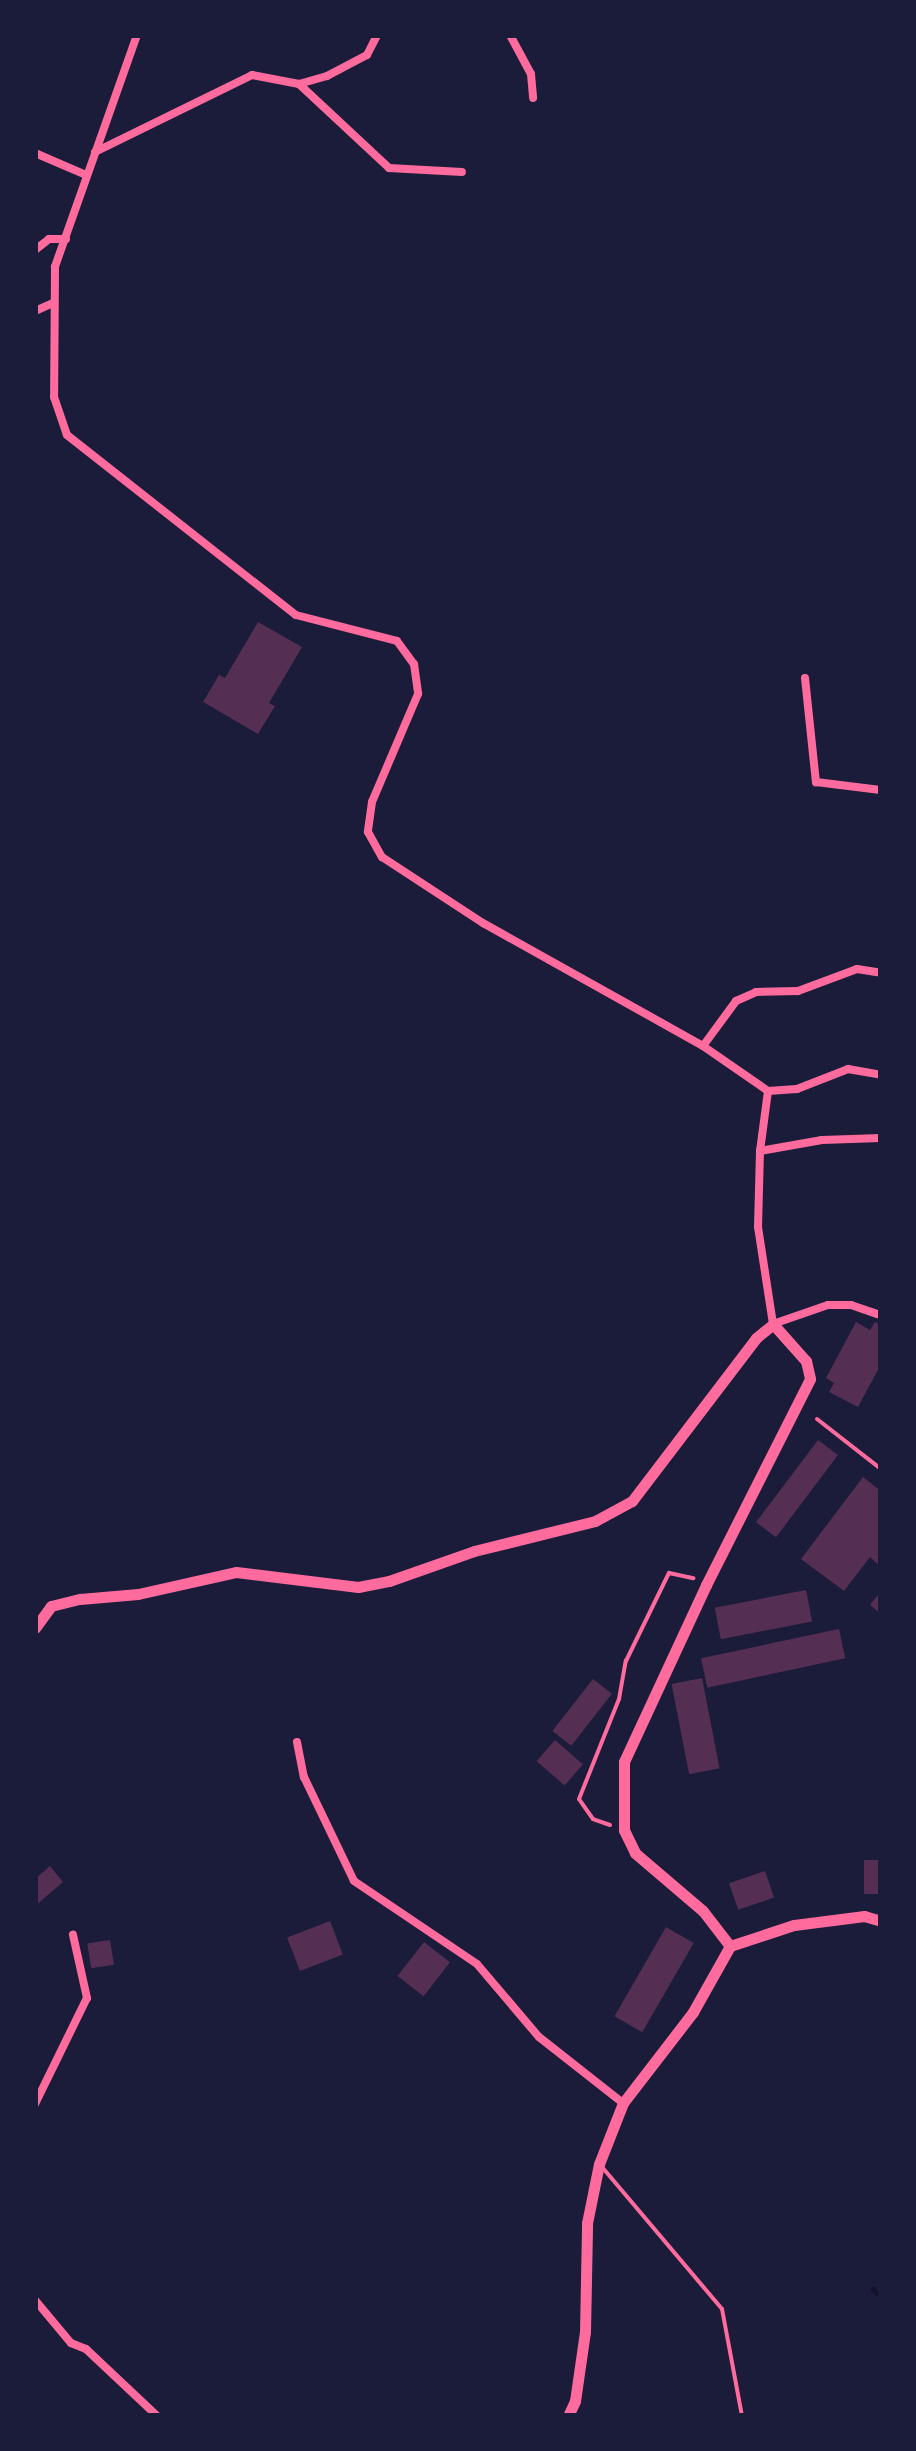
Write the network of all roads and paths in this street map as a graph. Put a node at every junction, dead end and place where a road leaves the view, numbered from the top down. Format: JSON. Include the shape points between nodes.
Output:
{"nodes":[{"id":1,"x":137,"y":35,"type":"edge"},
{"id":2,"x":377,"y":35,"type":"edge"},
{"id":3,"x":510,"y":35,"type":"edge"},
{"id":4,"x":299,"y":84,"type":"junction"},
{"id":5,"x":533,"y":98,"type":"dead end"},
{"id":6,"x":94,"y":152,"type":"junction"},
{"id":7,"x":35,"y":153,"type":"edge"},
{"id":8,"x":462,"y":172,"type":"dead end"},
{"id":9,"x":86,"y":174,"type":"junction"},
{"id":10,"x":66,"y":239,"type":"junction"},
{"id":11,"x":35,"y":250,"type":"edge"},
{"id":12,"x":54,"y":302,"type":"junction"},
{"id":13,"x":35,"y":311,"type":"edge"},
{"id":14,"x":804,"y":678,"type":"dead end"},
{"id":15,"x":881,"y":790,"type":"edge"},
{"id":16,"x":881,"y":974,"type":"edge"},
{"id":17,"x":702,"y":1046,"type":"junction"},
{"id":18,"x":881,"y":1075,"type":"edge"},
{"id":19,"x":768,"y":1091,"type":"junction"},
{"id":20,"x":881,"y":1138,"type":"edge"},
{"id":21,"x":760,"y":1151,"type":"junction"},
{"id":22,"x":877,"y":1314,"type":"dead end"},
{"id":23,"x":773,"y":1324,"type":"junction"},
{"id":24,"x":817,"y":1418,"type":"dead end"},
{"id":25,"x":881,"y":1469,"type":"edge"},
{"id":26,"x":706,"y":1585,"type":"junction"},
{"id":27,"x":35,"y":1628,"type":"edge"},
{"id":28,"x":297,"y":1742,"type":"dead end"},
{"id":29,"x":624,"y":1830,"type":"junction"},
{"id":30,"x":881,"y":1920,"type":"edge"},
{"id":31,"x":73,"y":1935,"type":"dead end"},
{"id":32,"x":730,"y":1946,"type":"junction"},
{"id":33,"x":624,"y":2103,"type":"junction"},
{"id":34,"x":35,"y":2104,"type":"edge"},
{"id":35,"x":599,"y":2164,"type":"junction"},
{"id":36,"x":35,"y":2300,"type":"edge"},
{"id":37,"x":157,"y":2416,"type":"edge"},
{"id":38,"x":568,"y":2416,"type":"edge"},
{"id":39,"x":742,"y":2416,"type":"edge"}],
"edges":[{"from":1,"to":6,"type":"street"},
{"from":2,"to":4,"type":"street","via":[[367,55]]},
{"from":3,"to":5,"type":"street","via":[[532,74]]},
{"from":4,"to":6,"type":"street","via":[[252,74]]},
{"from":4,"to":8,"type":"street","via":[[389,168]]},
{"from":6,"to":9,"type":"street"},
{"from":7,"to":9,"type":"street"},
{"from":9,"to":10,"type":"street"},
{"from":10,"to":11,"type":"street","via":[[49,238]]},
{"from":10,"to":12,"type":"street","via":[[55,266]]},
{"from":12,"to":13,"type":"street"},
{"from":12,"to":17,"type":"street","via":[[54,397],[67,436],[296,615],[396,641],[414,664],[418,694],[372,802],[368,832],[382,857],[483,924]]},
{"from":14,"to":15,"type":"street","via":[[816,782]]},
{"from":16,"to":17,"type":"street","via":[[857,969],[798,991],[756,992],[736,1001]]},
{"from":17,"to":19,"type":"street"},
{"from":18,"to":19,"type":"street","via":[[848,1069],[797,1089]]},
{"from":19,"to":21,"type":"street"},
{"from":20,"to":21,"type":"street"},
{"from":21,"to":23,"type":"street","via":[[758,1227]]},
{"from":22,"to":23,"type":"street","via":[[828,1305]]},
{"from":23,"to":26,"type":"main road","via":[[806,1361],[810,1378]]},
{"from":23,"to":27,"type":"main road","via":[[632,1502],[595,1521],[474,1551],[389,1581],[358,1586],[236,1572],[51,1606]]},
{"from":24,"to":25,"type":"lane"},
{"from":26,"to":29,"type":"main road","via":[[630,1740]]},
{"from":26,"to":29,"type":"path","via":[[669,1573],[626,1661],[619,1698],[579,1799],[593,1819]]},
{"from":28,"to":33,"type":"street","via":[[304,1777],[354,1882],[477,1964],[539,2037]]},
{"from":29,"to":32,"type":"main road","via":[[649,1868],[703,1911]]},
{"from":30,"to":32,"type":"main road","via":[[864,1916],[794,1926]]},
{"from":31,"to":34,"type":"street","via":[[87,1998]]},
{"from":32,"to":33,"type":"main road","via":[[693,2012]]},
{"from":33,"to":35,"type":"main road"},
{"from":35,"to":38,"type":"main road","via":[[584,2240],[585,2332]]},
{"from":35,"to":39,"type":"lane","via":[[722,2309]]},
{"from":36,"to":37,"type":"street","via":[[71,2343],[86,2349]]}]}
